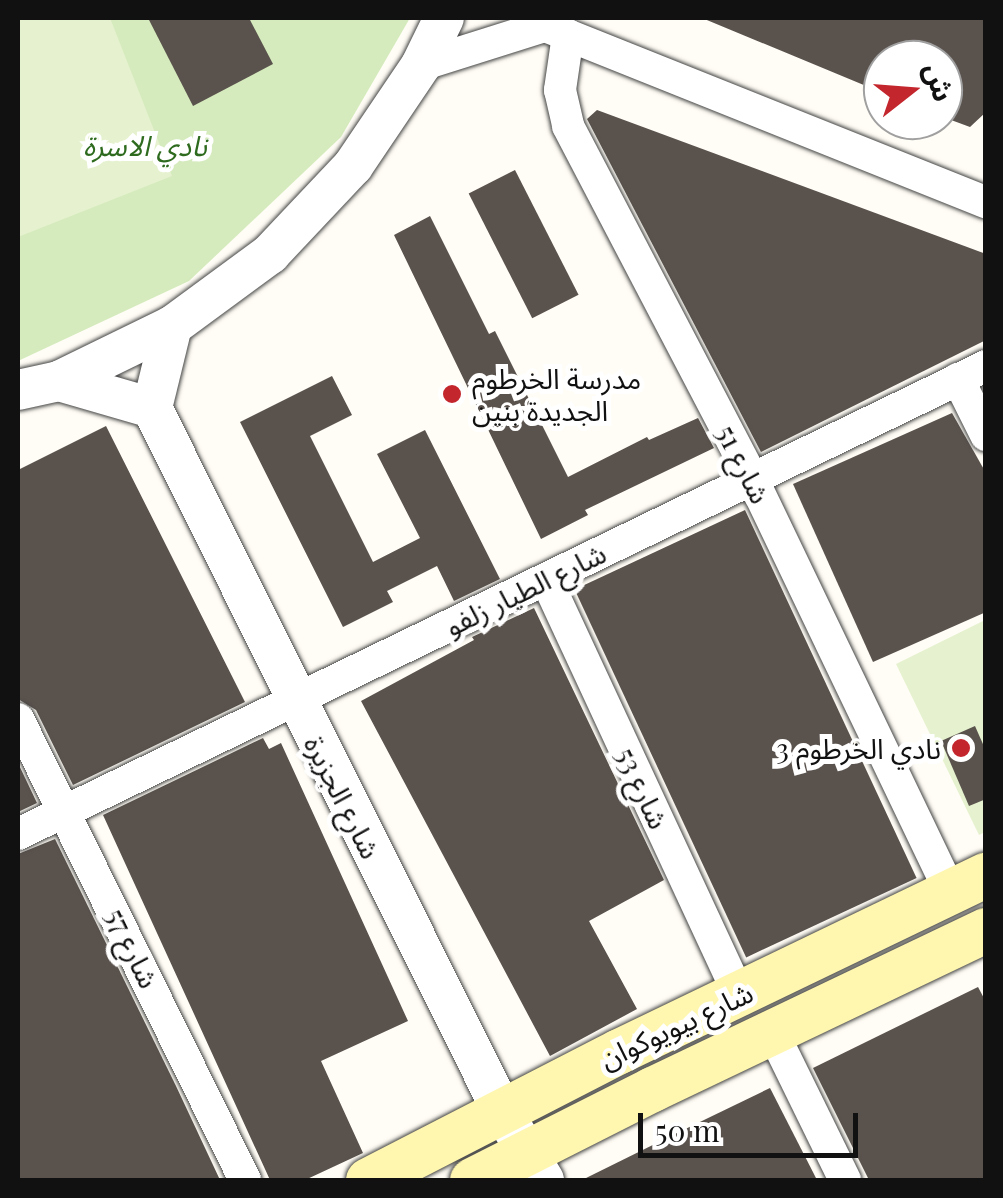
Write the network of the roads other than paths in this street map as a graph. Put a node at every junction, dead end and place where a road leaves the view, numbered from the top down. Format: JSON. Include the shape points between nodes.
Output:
{"nodes":[{"id":1,"x":444,"y":18,"type":"edge"},
{"id":2,"x":551,"y":26,"type":"edge"},
{"id":3,"x":421,"y":64,"type":"junction"},
{"id":4,"x":986,"y":202,"type":"edge"},
{"id":5,"x":172,"y":326,"type":"junction"},
{"id":6,"x":972,"y":373,"type":"edge"},
{"id":7,"x":58,"y":381,"type":"junction"},
{"id":8,"x":18,"y":390,"type":"edge"},
{"id":9,"x":152,"y":408,"type":"junction"},
{"id":10,"x":986,"y":435,"type":"edge"},
{"id":11,"x":752,"y":478,"type":"junction"},
{"id":12,"x":546,"y":580,"type":"junction"},
{"id":13,"x":295,"y":701,"type":"junction"},
{"id":14,"x":18,"y":718,"type":"edge"},
{"id":15,"x":65,"y":811,"type":"junction"},
{"id":16,"x":18,"y":834,"type":"edge"},
{"id":17,"x":968,"y":883,"type":"edge"},
{"id":18,"x":983,"y":936,"type":"edge"},
{"id":19,"x":740,"y":996,"type":"junction"},
{"id":20,"x":773,"y":1032,"type":"junction"},
{"id":21,"x":502,"y":1111,"type":"junction"},
{"id":22,"x":538,"y":1167,"type":"edge"},
{"id":23,"x":245,"y":1180,"type":"edge"},
{"id":24,"x":368,"y":1180,"type":"edge"},
{"id":25,"x":472,"y":1180,"type":"edge"},
{"id":26,"x":846,"y":1180,"type":"edge"}],
"edges":[{"from":1,"to":3,"type":"street"},
{"from":2,"to":3,"type":"street"},
{"from":2,"to":4,"type":"street"},
{"from":2,"to":11,"type":"street","name":"شارع 51","via":[[568,126]]},
{"from":3,"to":5,"type":"street","via":[[353,166],[282,242]]},
{"from":5,"to":7,"type":"street"},
{"from":5,"to":9,"type":"street"},
{"from":6,"to":10,"type":"street"},
{"from":6,"to":11,"type":"street","name":"شارع الطيار زلفو"},
{"from":7,"to":8,"type":"street"},
{"from":7,"to":9,"type":"street"},
{"from":9,"to":13,"type":"street","name":"شارع الجزيرة"},
{"from":11,"to":12,"type":"street","name":"شارع الطيار زلفو"},
{"from":11,"to":17,"type":"street","name":"شارع 51"},
{"from":12,"to":13,"type":"street","name":"شارع الطيار زلفو"},
{"from":12,"to":19,"type":"street","name":"شارع 53"},
{"from":13,"to":15,"type":"street","name":"شارع الطيار زلفو"},
{"from":13,"to":21,"type":"street","name":"شارع الجزيرة"},
{"from":14,"to":15,"type":"street","name":"شارع 57"},
{"from":15,"to":16,"type":"street","name":"شارع الطيار زلفو"},
{"from":15,"to":23,"type":"street","name":"شارع 57"},
{"from":17,"to":19,"type":"main road","name":"شارع بيويوكوان"},
{"from":18,"to":20,"type":"main road","name":"شارع بيويوكوان"},
{"from":19,"to":21,"type":"main road","name":"شارع بيويوكوان"},
{"from":20,"to":22,"type":"main road","name":"شارع بيويوكوان","via":[[652,1088]]},
{"from":20,"to":26,"type":"street"},
{"from":21,"to":22,"type":"street","name":"شارع الجزيرة"},
{"from":21,"to":24,"type":"main road","name":"شارع بيويوكوان"},
{"from":22,"to":25,"type":"main road","name":"شارع بيويوكوان"}]}
